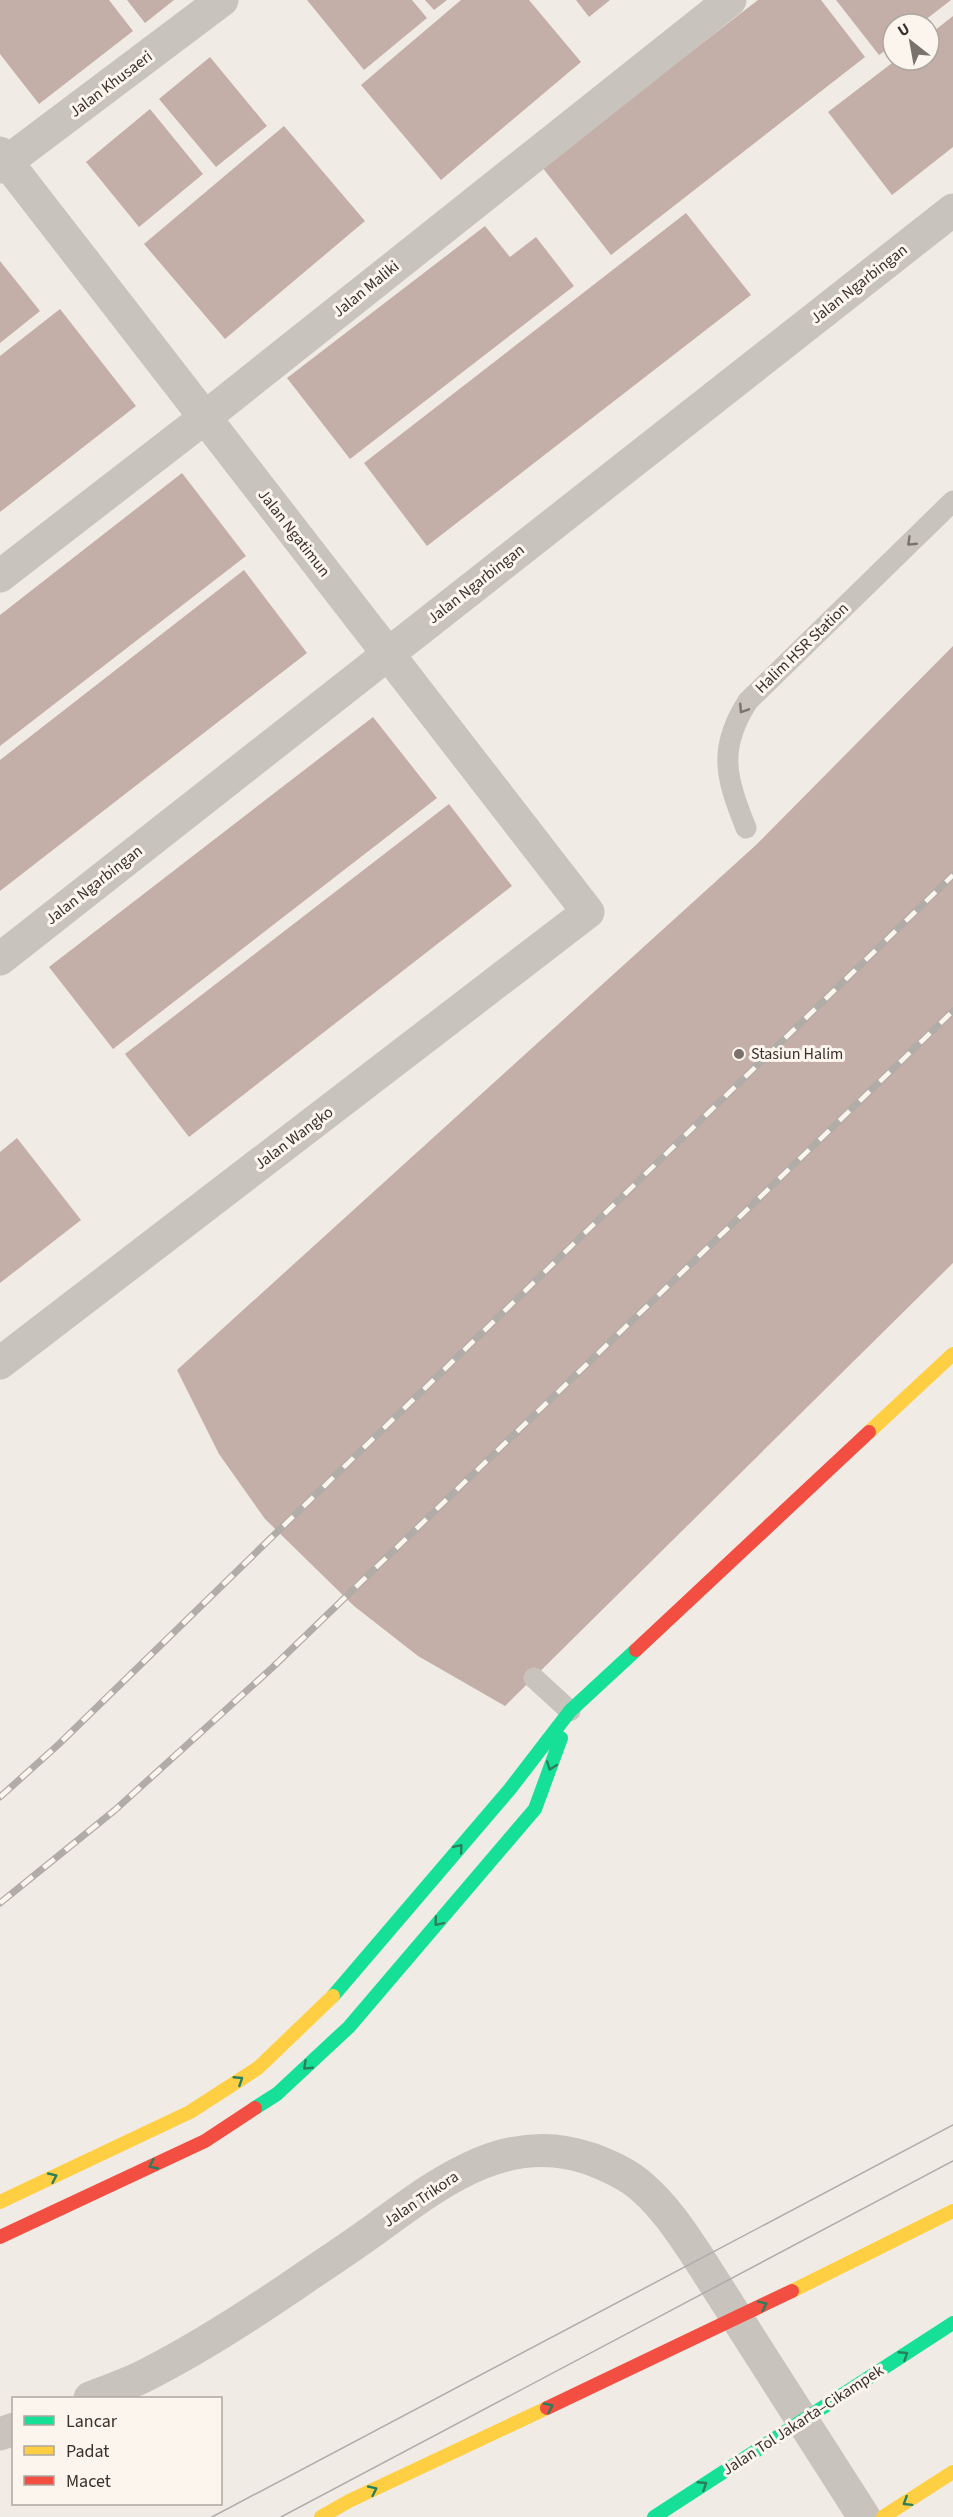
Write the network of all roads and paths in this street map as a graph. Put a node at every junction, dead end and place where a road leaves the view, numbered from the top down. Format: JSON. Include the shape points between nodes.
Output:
{"nodes":[{"id":1,"x":222,"y":0,"type":"edge"},
{"id":2,"x":730,"y":0,"type":"edge"},
{"id":3,"x":2,"y":161,"type":"edge"},
{"id":4,"x":953,"y":210,"type":"edge"},
{"id":5,"x":203,"y":419,"type":"junction"},
{"id":6,"x":953,"y":501,"type":"edge"},
{"id":7,"x":0,"y":576,"type":"edge"},
{"id":8,"x":388,"y":653,"type":"junction"},
{"id":9,"x":746,"y":828,"type":"dead end"},
{"id":10,"x":588,"y":912,"type":"joint"},
{"id":11,"x":0,"y":959,"type":"edge"},
{"id":12,"x":953,"y":1354,"type":"edge"},
{"id":13,"x":0,"y":1363,"type":"edge"},
{"id":14,"x":534,"y":1678,"type":"dead end"},
{"id":15,"x":570,"y":1711,"type":"junction"},
{"id":16,"x":0,"y":2202,"type":"edge"},
{"id":17,"x":953,"y":2211,"type":"edge"},
{"id":18,"x":0,"y":2237,"type":"edge"},
{"id":19,"x":953,"y":2323,"type":"edge"},
{"id":20,"x":92,"y":2397,"type":"edge"},
{"id":21,"x":953,"y":2472,"type":"edge"},
{"id":22,"x":321,"y":2517,"type":"edge"},
{"id":23,"x":654,"y":2517,"type":"edge"},
{"id":24,"x":864,"y":2517,"type":"edge"},
{"id":25,"x":883,"y":2517,"type":"edge"}],
"edges":[{"from":1,"to":3,"type":"street","name":"Jalan Khusaeri"},
{"from":2,"to":5,"type":"street","name":"Jalan Maliki"},
{"from":3,"to":5,"type":"street","name":"Jalan Ngatimun"},
{"from":4,"to":8,"type":"street","name":"Jalan Ngarbingan"},
{"from":5,"to":7,"type":"street","name":"Jalan Maliki"},
{"from":5,"to":8,"type":"street","name":"Jalan Ngatimun"},
{"from":6,"to":9,"type":"lane","name":"Halim HSR Station","one_way":true,"via":[[748,701],[729,742],[728,769]]},
{"from":8,"to":10,"type":"street","name":"Jalan Ngatimun"},
{"from":8,"to":11,"type":"street","name":"Jalan Ngarbingan"},
{"from":10,"to":13,"type":"street","name":"Jalan Wangko"},
{"from":12,"to":15,"type":"main road"},
{"from":14,"to":15,"type":"lane"},
{"from":16,"to":15,"type":"main road","one_way":true,"via":[[190,2112],[258,2068],[326,2004],[510,1789]]},
{"from":15,"to":18,"type":"main road","one_way":true,"via":[[535,1809],[350,2026],[278,2094],[206,2140]]},
{"from":22,"to":17,"type":"main road","one_way":true},
{"from":23,"to":19,"type":"main road","name":"Jalan Tol Jakarta–Cikampek","one_way":true},
{"from":20,"to":24,"type":"street","name":"Jalan Trikora","via":[[147,2375],[217,2335],[459,2172],[496,2156],[537,2150],[574,2153],[610,2166],[648,2193],[667,2213]]},
{"from":21,"to":25,"type":"main road","one_way":true}]}
